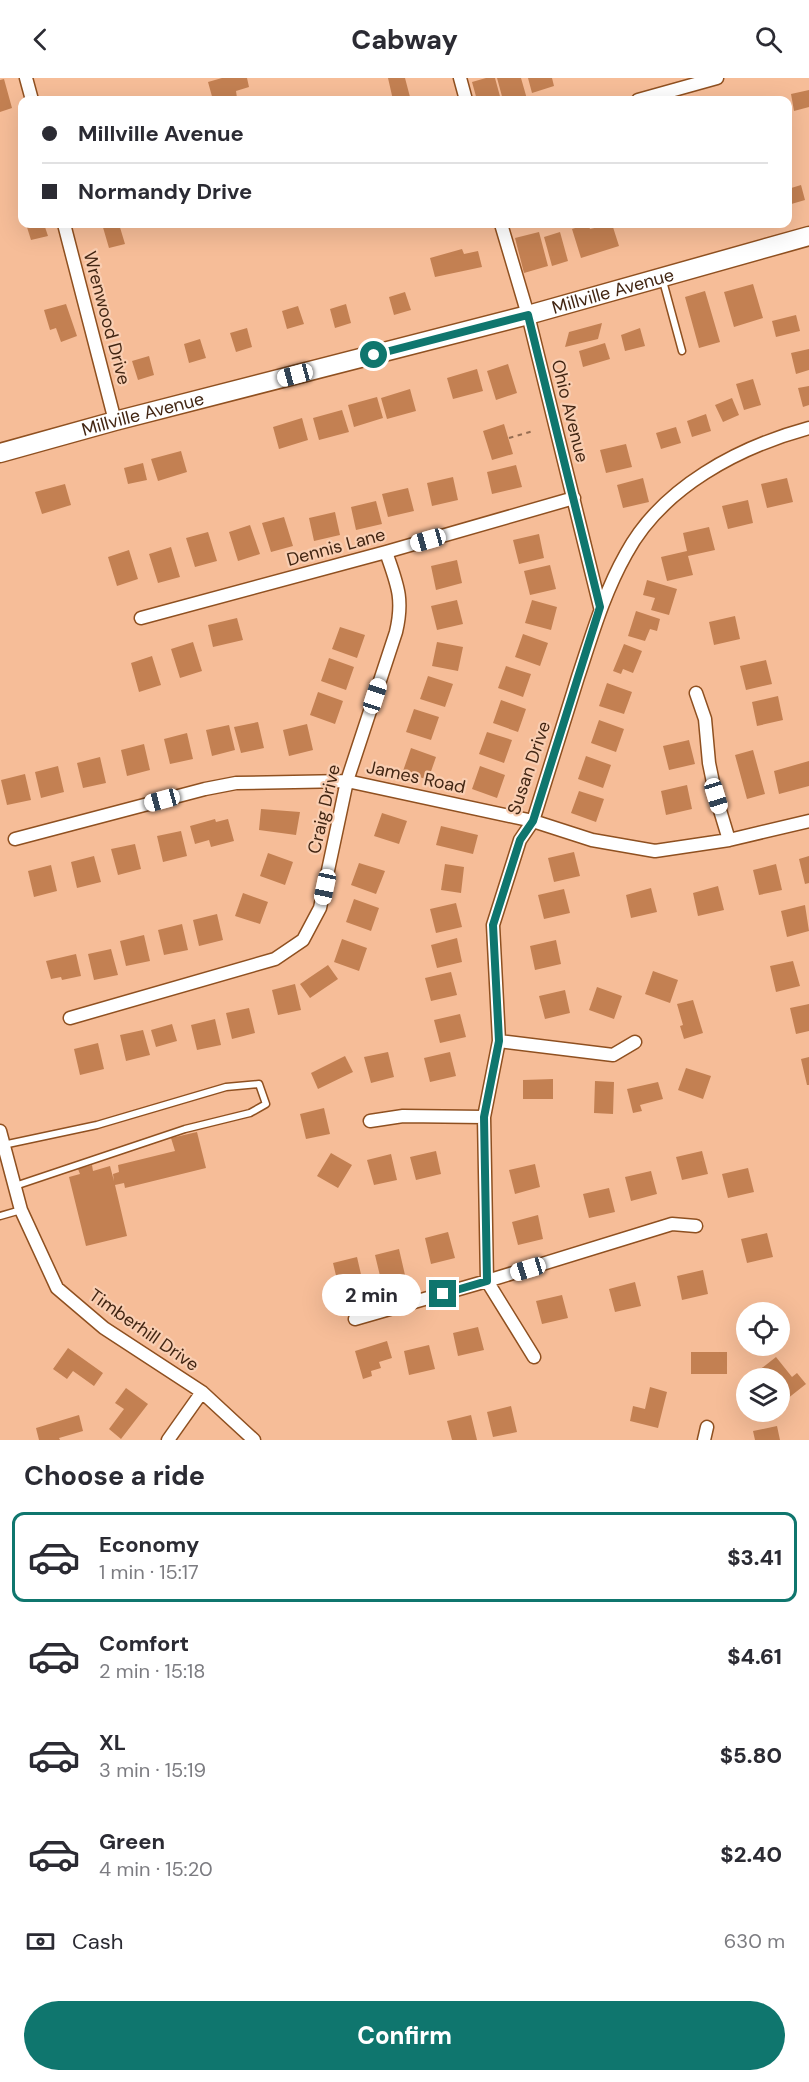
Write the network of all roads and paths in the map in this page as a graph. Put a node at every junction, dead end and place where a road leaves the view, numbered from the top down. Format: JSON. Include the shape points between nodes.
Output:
{"nodes":[{"id":1,"x":27,"y":78,"type":"edge"},
{"id":2,"x":460,"y":78,"type":"edge"},
{"id":3,"x":717,"y":78,"type":"edge"},
{"id":4,"x":31,"y":96,"type":"edge"},
{"id":5,"x":465,"y":96,"type":"edge"},
{"id":6,"x":652,"y":96,"type":"edge"},
{"id":7,"x":65,"y":228,"type":"edge"},
{"id":8,"x":502,"y":228,"type":"edge"},
{"id":9,"x":809,"y":236,"type":"edge"},
{"id":10,"x":662,"y":277,"type":"junction"},
{"id":11,"x":528,"y":315,"type":"junction"},
{"id":12,"x":682,"y":351,"type":"dead end"},
{"id":13,"x":115,"y":421,"type":"junction"},
{"id":14,"x":809,"y":428,"type":"edge"},
{"id":15,"x":533,"y":431,"type":"dead end"},
{"id":16,"x":508,"y":438,"type":"dead end"},
{"id":17,"x":0,"y":453,"type":"edge"},
{"id":18,"x":574,"y":498,"type":"junction"},
{"id":19,"x":386,"y":552,"type":"junction"},
{"id":20,"x":600,"y":607,"type":"junction"},
{"id":21,"x":141,"y":618,"type":"dead end"},
{"id":22,"x":696,"y":693,"type":"dead end"},
{"id":23,"x":347,"y":781,"type":"junction"},
{"id":24,"x":533,"y":821,"type":"junction"},
{"id":25,"x":809,"y":821,"type":"edge"},
{"id":26,"x":15,"y":839,"type":"dead end"},
{"id":27,"x":729,"y":840,"type":"junction"},
{"id":28,"x":70,"y":1018,"type":"dead end"},
{"id":29,"x":499,"y":1041,"type":"junction"},
{"id":30,"x":635,"y":1042,"type":"dead end"},
{"id":31,"x":484,"y":1117,"type":"junction"},
{"id":32,"x":370,"y":1121,"type":"dead end"},
{"id":33,"x":0,"y":1131,"type":"edge"},
{"id":34,"x":3,"y":1145,"type":"junction"},
{"id":35,"x":14,"y":1186,"type":"junction"},
{"id":36,"x":21,"y":1210,"type":"junction"},
{"id":37,"x":0,"y":1216,"type":"edge"},
{"id":38,"x":696,"y":1226,"type":"dead end"},
{"id":39,"x":487,"y":1281,"type":"junction"},
{"id":40,"x":355,"y":1319,"type":"dead end"},
{"id":41,"x":534,"y":1356,"type":"dead end"},
{"id":42,"x":202,"y":1392,"type":"junction"},
{"id":43,"x":707,"y":1427,"type":"dead end"},
{"id":44,"x":168,"y":1440,"type":"edge"},
{"id":45,"x":254,"y":1440,"type":"edge"},
{"id":46,"x":704,"y":1440,"type":"edge"}],
"edges":[{"from":1,"to":4,"type":"street"},
{"from":2,"to":5,"type":"street"},
{"from":3,"to":6,"type":"street"},
{"from":7,"to":13,"type":"street","name":"Wrenwood Drive"},
{"from":8,"to":11,"type":"street","name":"Ohio Avenue"},
{"from":9,"to":10,"type":"main road","name":"Millville Avenue"},
{"from":10,"to":11,"type":"main road","name":"Millville Avenue"},
{"from":10,"to":12,"type":"lane"},
{"from":11,"to":13,"type":"main road","name":"Millville Avenue"},
{"from":11,"to":18,"type":"street","name":"Ohio Avenue"},
{"from":13,"to":17,"type":"main road","name":"Millville Avenue"},
{"from":14,"to":20,"type":"street","name":"Susan Drive","via":[[732,457],[688,483],[655,514],[626,552]]},
{"from":15,"to":16,"type":"path"},
{"from":18,"to":19,"type":"street","name":"Dennis Lane"},
{"from":18,"to":20,"type":"street","name":"Ohio Avenue"},
{"from":19,"to":21,"type":"street","name":"Dennis Lane"},
{"from":19,"to":23,"type":"street","name":"Craig Drive","via":[[400,595],[400,615]]},
{"from":20,"to":24,"type":"street","name":"Susan Drive"},
{"from":22,"to":27,"type":"street","via":[[705,719],[716,796]]},
{"from":23,"to":24,"type":"street","name":"James Road"},
{"from":23,"to":26,"type":"street","name":"James Road","via":[[236,783]]},
{"from":23,"to":28,"type":"street","name":"Craig Drive","via":[[320,908],[303,940],[275,959]]},
{"from":24,"to":27,"type":"street","name":"James Road","via":[[592,840],[655,851]]},
{"from":24,"to":29,"type":"street","name":"Susan Drive","via":[[520,840],[493,925]]},
{"from":25,"to":27,"type":"street","name":"James Road"},
{"from":29,"to":30,"type":"street","via":[[613,1055]]},
{"from":29,"to":31,"type":"street","name":"Susan Drive"},
{"from":31,"to":32,"type":"street","via":[[403,1116]]},
{"from":31,"to":39,"type":"street","name":"Susan Drive"},
{"from":33,"to":34,"type":"street","name":"Timberhill Drive"},
{"from":34,"to":35,"type":"street","name":"Timberhill Drive"},
{"from":34,"to":35,"type":"lane","via":[[97,1125],[226,1087],[259,1084],[266,1104],[250,1113],[185,1129]]},
{"from":35,"to":36,"type":"street","name":"Timberhill Drive"},
{"from":36,"to":37,"type":"lane"},
{"from":36,"to":42,"type":"street","name":"Timberhill Drive","via":[[57,1288],[104,1328]]},
{"from":38,"to":39,"type":"street","via":[[672,1224]]},
{"from":39,"to":40,"type":"street"},
{"from":39,"to":41,"type":"street"},
{"from":42,"to":44,"type":"street"},
{"from":42,"to":45,"type":"street","name":"Timberhill Drive"},
{"from":43,"to":46,"type":"street"}]}
